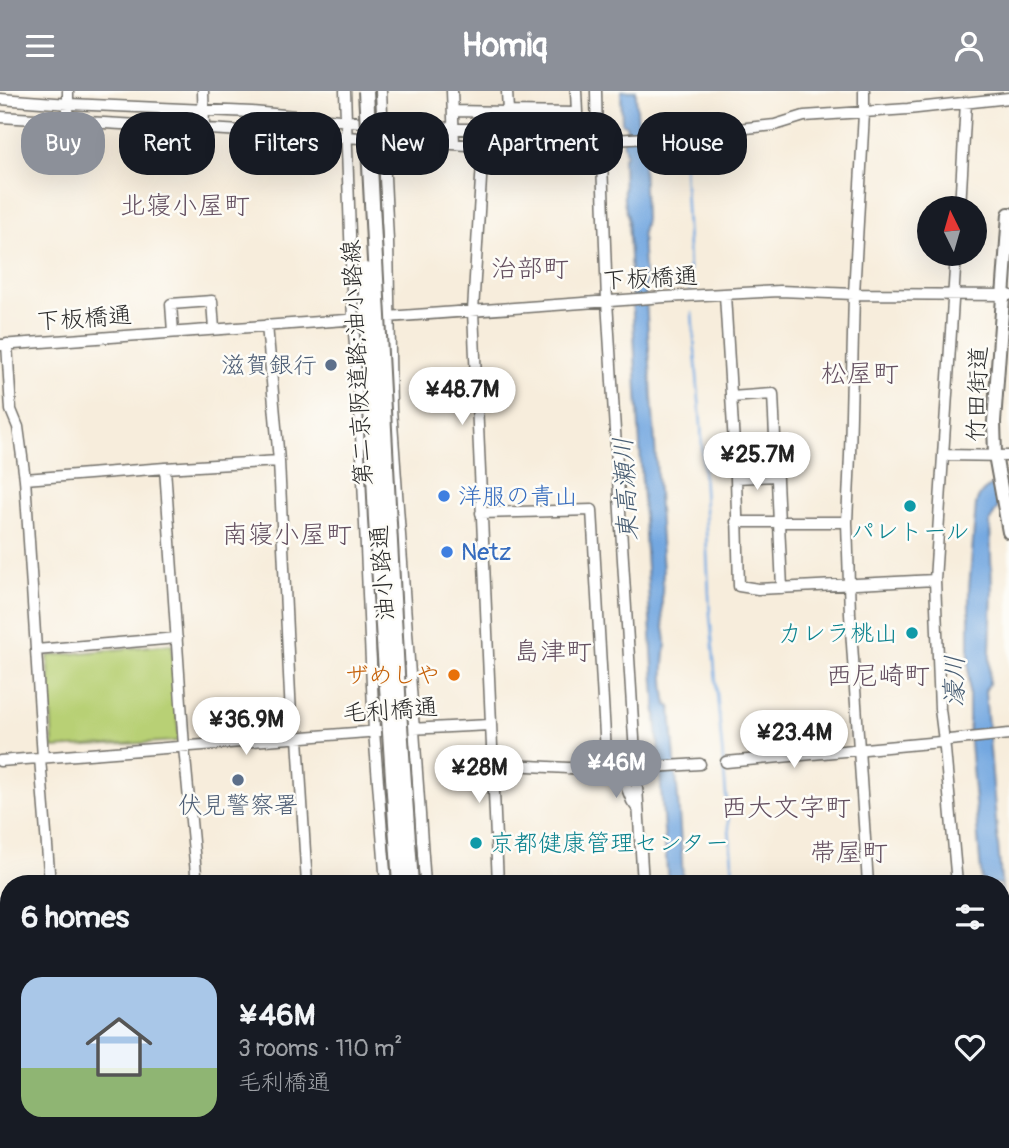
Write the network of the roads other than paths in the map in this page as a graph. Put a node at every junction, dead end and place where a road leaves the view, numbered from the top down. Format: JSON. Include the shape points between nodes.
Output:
{"nodes":[{"id":1,"x":68,"y":91,"type":"edge"},
{"id":2,"x":203,"y":91,"type":"edge"},
{"id":3,"x":345,"y":91,"type":"edge"},
{"id":4,"x":357,"y":91,"type":"edge"},
{"id":5,"x":366,"y":91,"type":"edge"},
{"id":6,"x":381,"y":91,"type":"edge"},
{"id":7,"x":452,"y":91,"type":"edge"},
{"id":8,"x":507,"y":91,"type":"edge"},
{"id":9,"x":576,"y":91,"type":"edge"},
{"id":10,"x":596,"y":91,"type":"edge"},
{"id":11,"x":864,"y":91,"type":"edge"},
{"id":12,"x":1009,"y":98,"type":"edge"},
{"id":13,"x":0,"y":99,"type":"edge"},
{"id":14,"x":966,"y":103,"type":"junction"},
{"id":15,"x":69,"y":104,"type":"junction"},
{"id":16,"x":204,"y":109,"type":"junction"},
{"id":17,"x":453,"y":111,"type":"junction"},
{"id":18,"x":508,"y":111,"type":"junction"},
{"id":19,"x":69,"y":112,"type":"edge"},
{"id":20,"x":382,"y":112,"type":"edge"},
{"id":21,"x":598,"y":112,"type":"edge"},
{"id":22,"x":864,"y":113,"type":"junction"},
{"id":23,"x":0,"y":117,"type":"edge"},
{"id":24,"x":21,"y":118,"type":"edge"},
{"id":25,"x":346,"y":121,"type":"junction"},
{"id":26,"x":356,"y":122,"type":"edge"},
{"id":27,"x":449,"y":127,"type":"edge"},
{"id":28,"x":454,"y":127,"type":"junction"},
{"id":29,"x":463,"y":128,"type":"edge"},
{"id":30,"x":215,"y":129,"type":"edge"},
{"id":31,"x":345,"y":137,"type":"junction"},
{"id":32,"x":356,"y":138,"type":"edge"},
{"id":33,"x":623,"y":139,"type":"edge"},
{"id":34,"x":449,"y":144,"type":"edge"},
{"id":35,"x":454,"y":144,"type":"junction"},
{"id":36,"x":463,"y":145,"type":"edge"},
{"id":37,"x":385,"y":175,"type":"edge"},
{"id":38,"x":481,"y":175,"type":"edge"},
{"id":39,"x":603,"y":175,"type":"edge"},
{"id":40,"x":961,"y":196,"type":"edge"},
{"id":41,"x":1009,"y":214,"type":"edge"},
{"id":42,"x":955,"y":266,"type":"edge"},
{"id":43,"x":854,"y":294,"type":"junction"},
{"id":44,"x":953,"y":294,"type":"junction"},
{"id":45,"x":726,"y":295,"type":"junction"},
{"id":46,"x":1006,"y":295,"type":"edge"},
{"id":47,"x":608,"y":301,"type":"junction"},
{"id":48,"x":473,"y":311,"type":"junction"},
{"id":49,"x":389,"y":317,"type":"junction"},
{"id":50,"x":353,"y":320,"type":"junction"},
{"id":51,"x":267,"y":325,"type":"junction"},
{"id":52,"x":214,"y":329,"type":"junction"},
{"id":53,"x":173,"y":332,"type":"junction"},
{"id":54,"x":3,"y":345,"type":"edge"},
{"id":55,"x":731,"y":397,"type":"junction"},
{"id":56,"x":943,"y":455,"type":"junction"},
{"id":57,"x":995,"y":455,"type":"junction"},
{"id":58,"x":1009,"y":456,"type":"edge"},
{"id":59,"x":279,"y":461,"type":"junction"},
{"id":60,"x":165,"y":468,"type":"junction"},
{"id":61,"x":776,"y":476,"type":"junction"},
{"id":62,"x":736,"y":478,"type":"junction"},
{"id":63,"x":25,"y":479,"type":"junction"},
{"id":64,"x":481,"y":513,"type":"junction"},
{"id":65,"x":736,"y":522,"type":"junction"},
{"id":66,"x":778,"y":522,"type":"junction"},
{"id":67,"x":847,"y":522,"type":"junction"},
{"id":68,"x":1009,"y":532,"type":"edge"},
{"id":69,"x":935,"y":580,"type":"junction"},
{"id":70,"x":848,"y":583,"type":"junction"},
{"id":71,"x":782,"y":588,"type":"junction"},
{"id":72,"x":177,"y":638,"type":"junction"},
{"id":73,"x":36,"y":650,"type":"junction"},
{"id":74,"x":490,"y":725,"type":"junction"},
{"id":75,"x":414,"y":729,"type":"junction"},
{"id":76,"x":374,"y":731,"type":"junction"},
{"id":77,"x":1009,"y":734,"type":"edge"},
{"id":78,"x":295,"y":738,"type":"junction"},
{"id":79,"x":944,"y":741,"type":"junction"},
{"id":80,"x":184,"y":747,"type":"junction"},
{"id":81,"x":859,"y":749,"type":"junction"},
{"id":82,"x":41,"y":758,"type":"junction"},
{"id":83,"x":0,"y":761,"type":"edge"},
{"id":84,"x":726,"y":762,"type":"dead end"},
{"id":85,"x":492,"y":764,"type":"junction"},
{"id":86,"x":697,"y":764,"type":"dead end"},
{"id":87,"x":639,"y":768,"type":"junction"},
{"id":88,"x":607,"y":770,"type":"junction"},
{"id":89,"x":639,"y":811,"type":"junction"},
{"id":90,"x":49,"y":875,"type":"edge"},
{"id":91,"x":196,"y":875,"type":"edge"},
{"id":92,"x":306,"y":875,"type":"edge"},
{"id":93,"x":385,"y":875,"type":"edge"},
{"id":94,"x":399,"y":875,"type":"edge"},
{"id":95,"x":410,"y":875,"type":"edge"},
{"id":96,"x":424,"y":875,"type":"edge"},
{"id":97,"x":498,"y":875,"type":"edge"},
{"id":98,"x":643,"y":875,"type":"edge"},
{"id":99,"x":867,"y":875,"type":"edge"},
{"id":100,"x":956,"y":875,"type":"edge"}],
"edges":[{"from":1,"to":15,"type":"street"},
{"from":2,"to":16,"type":"street"},
{"from":3,"to":25,"type":"street","name":"油小路通"},
{"from":4,"to":94,"type":"highway","name":"第二京阪道路;油小路線","bridge":true,"via":[[376,520]]},
{"from":5,"to":95,"type":"highway","name":"第二京阪道路;油小路線","bridge":true},
{"from":6,"to":20,"type":"street","name":"油小路通"},
{"from":7,"to":17,"type":"street"},
{"from":8,"to":18,"type":"street"},
{"from":9,"to":18,"type":"street","via":[[577,113]]},
{"from":10,"to":21,"type":"street"},
{"from":11,"to":22,"type":"street"},
{"from":12,"to":14,"type":"street"},
{"from":13,"to":15,"type":"street"},
{"from":14,"to":22,"type":"street"},
{"from":14,"to":40,"type":"street"},
{"from":15,"to":16,"type":"street"},
{"from":15,"to":19,"type":"street"},
{"from":16,"to":25,"type":"street"},
{"from":17,"to":18,"type":"street"},
{"from":17,"to":28,"type":"street"},
{"from":22,"to":33,"type":"street","via":[[804,115],[775,125]]},
{"from":22,"to":43,"type":"street"},
{"from":23,"to":24,"type":"street"},
{"from":25,"to":26,"type":"street"},
{"from":25,"to":31,"type":"street","name":"油小路通"},
{"from":27,"to":28,"type":"street"},
{"from":28,"to":29,"type":"street"},
{"from":28,"to":35,"type":"street"},
{"from":30,"to":31,"type":"street"},
{"from":31,"to":32,"type":"street"},
{"from":31,"to":50,"type":"street","name":"油小路通"},
{"from":34,"to":35,"type":"street"},
{"from":35,"to":36,"type":"street"},
{"from":37,"to":49,"type":"street","name":"油小路通"},
{"from":38,"to":48,"type":"street"},
{"from":39,"to":47,"type":"street"},
{"from":41,"to":46,"type":"main road","name":"竹田街道"},
{"from":42,"to":44,"type":"street"},
{"from":43,"to":44,"type":"street","name":"下板橋通"},
{"from":43,"to":45,"type":"street","name":"下板橋通"},
{"from":43,"to":67,"type":"street"},
{"from":44,"to":46,"type":"street","name":"下板橋通"},
{"from":44,"to":56,"type":"street"},
{"from":45,"to":47,"type":"street","name":"下板橋通"},
{"from":45,"to":55,"type":"street"},
{"from":46,"to":57,"type":"main road","name":"竹田街道","via":[[994,416]]},
{"from":47,"to":48,"type":"street","name":"下板橋通"},
{"from":47,"to":87,"type":"street"},
{"from":48,"to":49,"type":"street","name":"下板橋通"},
{"from":48,"to":64,"type":"street"},
{"from":49,"to":50,"type":"street","name":"下板橋通"},
{"from":49,"to":75,"type":"street","name":"油小路通","via":[[391,409]]},
{"from":50,"to":51,"type":"street","name":"下板橋通"},
{"from":50,"to":76,"type":"street","name":"油小路通"},
{"from":51,"to":52,"type":"street","name":"下板橋通"},
{"from":51,"to":59,"type":"street"},
{"from":52,"to":53,"type":"street","name":"下板橋通"},
{"from":52,"to":53,"type":"street","via":[[212,301],[171,304]]},
{"from":53,"to":54,"type":"street","name":"下板橋通"},
{"from":54,"to":63,"type":"street"},
{"from":55,"to":61,"type":"street","via":[[773,394]]},
{"from":55,"to":62,"type":"street"},
{"from":56,"to":57,"type":"street"},
{"from":56,"to":69,"type":"street"},
{"from":57,"to":58,"type":"street"},
{"from":57,"to":68,"type":"main road","name":"竹田街道"},
{"from":59,"to":60,"type":"street"},
{"from":59,"to":78,"type":"street"},
{"from":60,"to":63,"type":"street"},
{"from":60,"to":72,"type":"street"},
{"from":61,"to":62,"type":"street"},
{"from":61,"to":66,"type":"street"},
{"from":62,"to":65,"type":"street"},
{"from":63,"to":73,"type":"street"},
{"from":64,"to":74,"type":"street"},
{"from":64,"to":88,"type":"street","via":[[592,510]]},
{"from":65,"to":66,"type":"street"},
{"from":65,"to":71,"type":"street","via":[[739,586]]},
{"from":66,"to":67,"type":"street"},
{"from":66,"to":71,"type":"street"},
{"from":67,"to":70,"type":"street"},
{"from":69,"to":70,"type":"street"},
{"from":69,"to":79,"type":"street"},
{"from":70,"to":71,"type":"street"},
{"from":70,"to":81,"type":"street"},
{"from":72,"to":73,"type":"street"},
{"from":72,"to":80,"type":"street"},
{"from":73,"to":82,"type":"street"},
{"from":74,"to":75,"type":"street","name":"毛利橋通"},
{"from":74,"to":85,"type":"street"},
{"from":75,"to":76,"type":"street","name":"毛利橋通"},
{"from":75,"to":96,"type":"street","name":"油小路通"},
{"from":76,"to":78,"type":"street","name":"毛利橋通"},
{"from":76,"to":93,"type":"street","name":"油小路通"},
{"from":77,"to":79,"type":"street"},
{"from":78,"to":80,"type":"street","name":"毛利橋通"},
{"from":78,"to":92,"type":"street"},
{"from":79,"to":81,"type":"street"},
{"from":79,"to":100,"type":"street"},
{"from":80,"to":82,"type":"street","name":"毛利橋通"},
{"from":80,"to":91,"type":"street"},
{"from":81,"to":84,"type":"street"},
{"from":81,"to":99,"type":"street"},
{"from":82,"to":83,"type":"street","name":"毛利橋通"},
{"from":82,"to":90,"type":"street"},
{"from":85,"to":88,"type":"street"},
{"from":85,"to":97,"type":"street"},
{"from":86,"to":87,"type":"street"},
{"from":87,"to":89,"type":"street"},
{"from":88,"to":89,"type":"street","via":[[621,773]]},
{"from":89,"to":98,"type":"street"}]}
